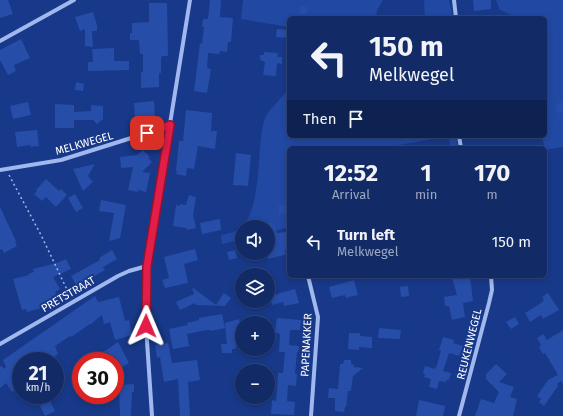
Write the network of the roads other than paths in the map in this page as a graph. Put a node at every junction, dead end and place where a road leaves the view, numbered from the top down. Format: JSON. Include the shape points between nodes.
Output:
{"nodes":[{"id":1,"x":74,"y":0,"type":"edge"},
{"id":2,"x":190,"y":0,"type":"edge"},
{"id":3,"x":454,"y":0,"type":"edge"},
{"id":4,"x":456,"y":16,"type":"edge"},
{"id":5,"x":0,"y":41,"type":"edge"},
{"id":6,"x":170,"y":125,"type":"junction"},
{"id":7,"x":0,"y":170,"type":"edge"},
{"id":8,"x":147,"y":266,"type":"junction"},
{"id":9,"x":308,"y":278,"type":"edge"},
{"id":10,"x":491,"y":278,"type":"edge"},
{"id":11,"x":0,"y":344,"type":"edge"},
{"id":12,"x":152,"y":416,"type":"edge"},
{"id":13,"x":311,"y":416,"type":"edge"},
{"id":14,"x":459,"y":416,"type":"edge"}],
"edges":[{"from":1,"to":5,"type":"street"},
{"from":2,"to":6,"type":"street"},
{"from":3,"to":4,"type":"street"},
{"from":6,"to":7,"type":"street","name":"MELKWEGEL","via":[[61,160]]},
{"from":6,"to":8,"type":"street"},
{"from":8,"to":11,"type":"street","name":"PRETSTRAAT","via":[[128,271]]},
{"from":8,"to":12,"type":"street","via":[[146,326]]},
{"from":9,"to":13,"type":"street","name":"PAPENAKKER","via":[[318,317]]},
{"from":10,"to":14,"type":"street","name":"REUKENWEGEL","via":[[492,290]]}]}
